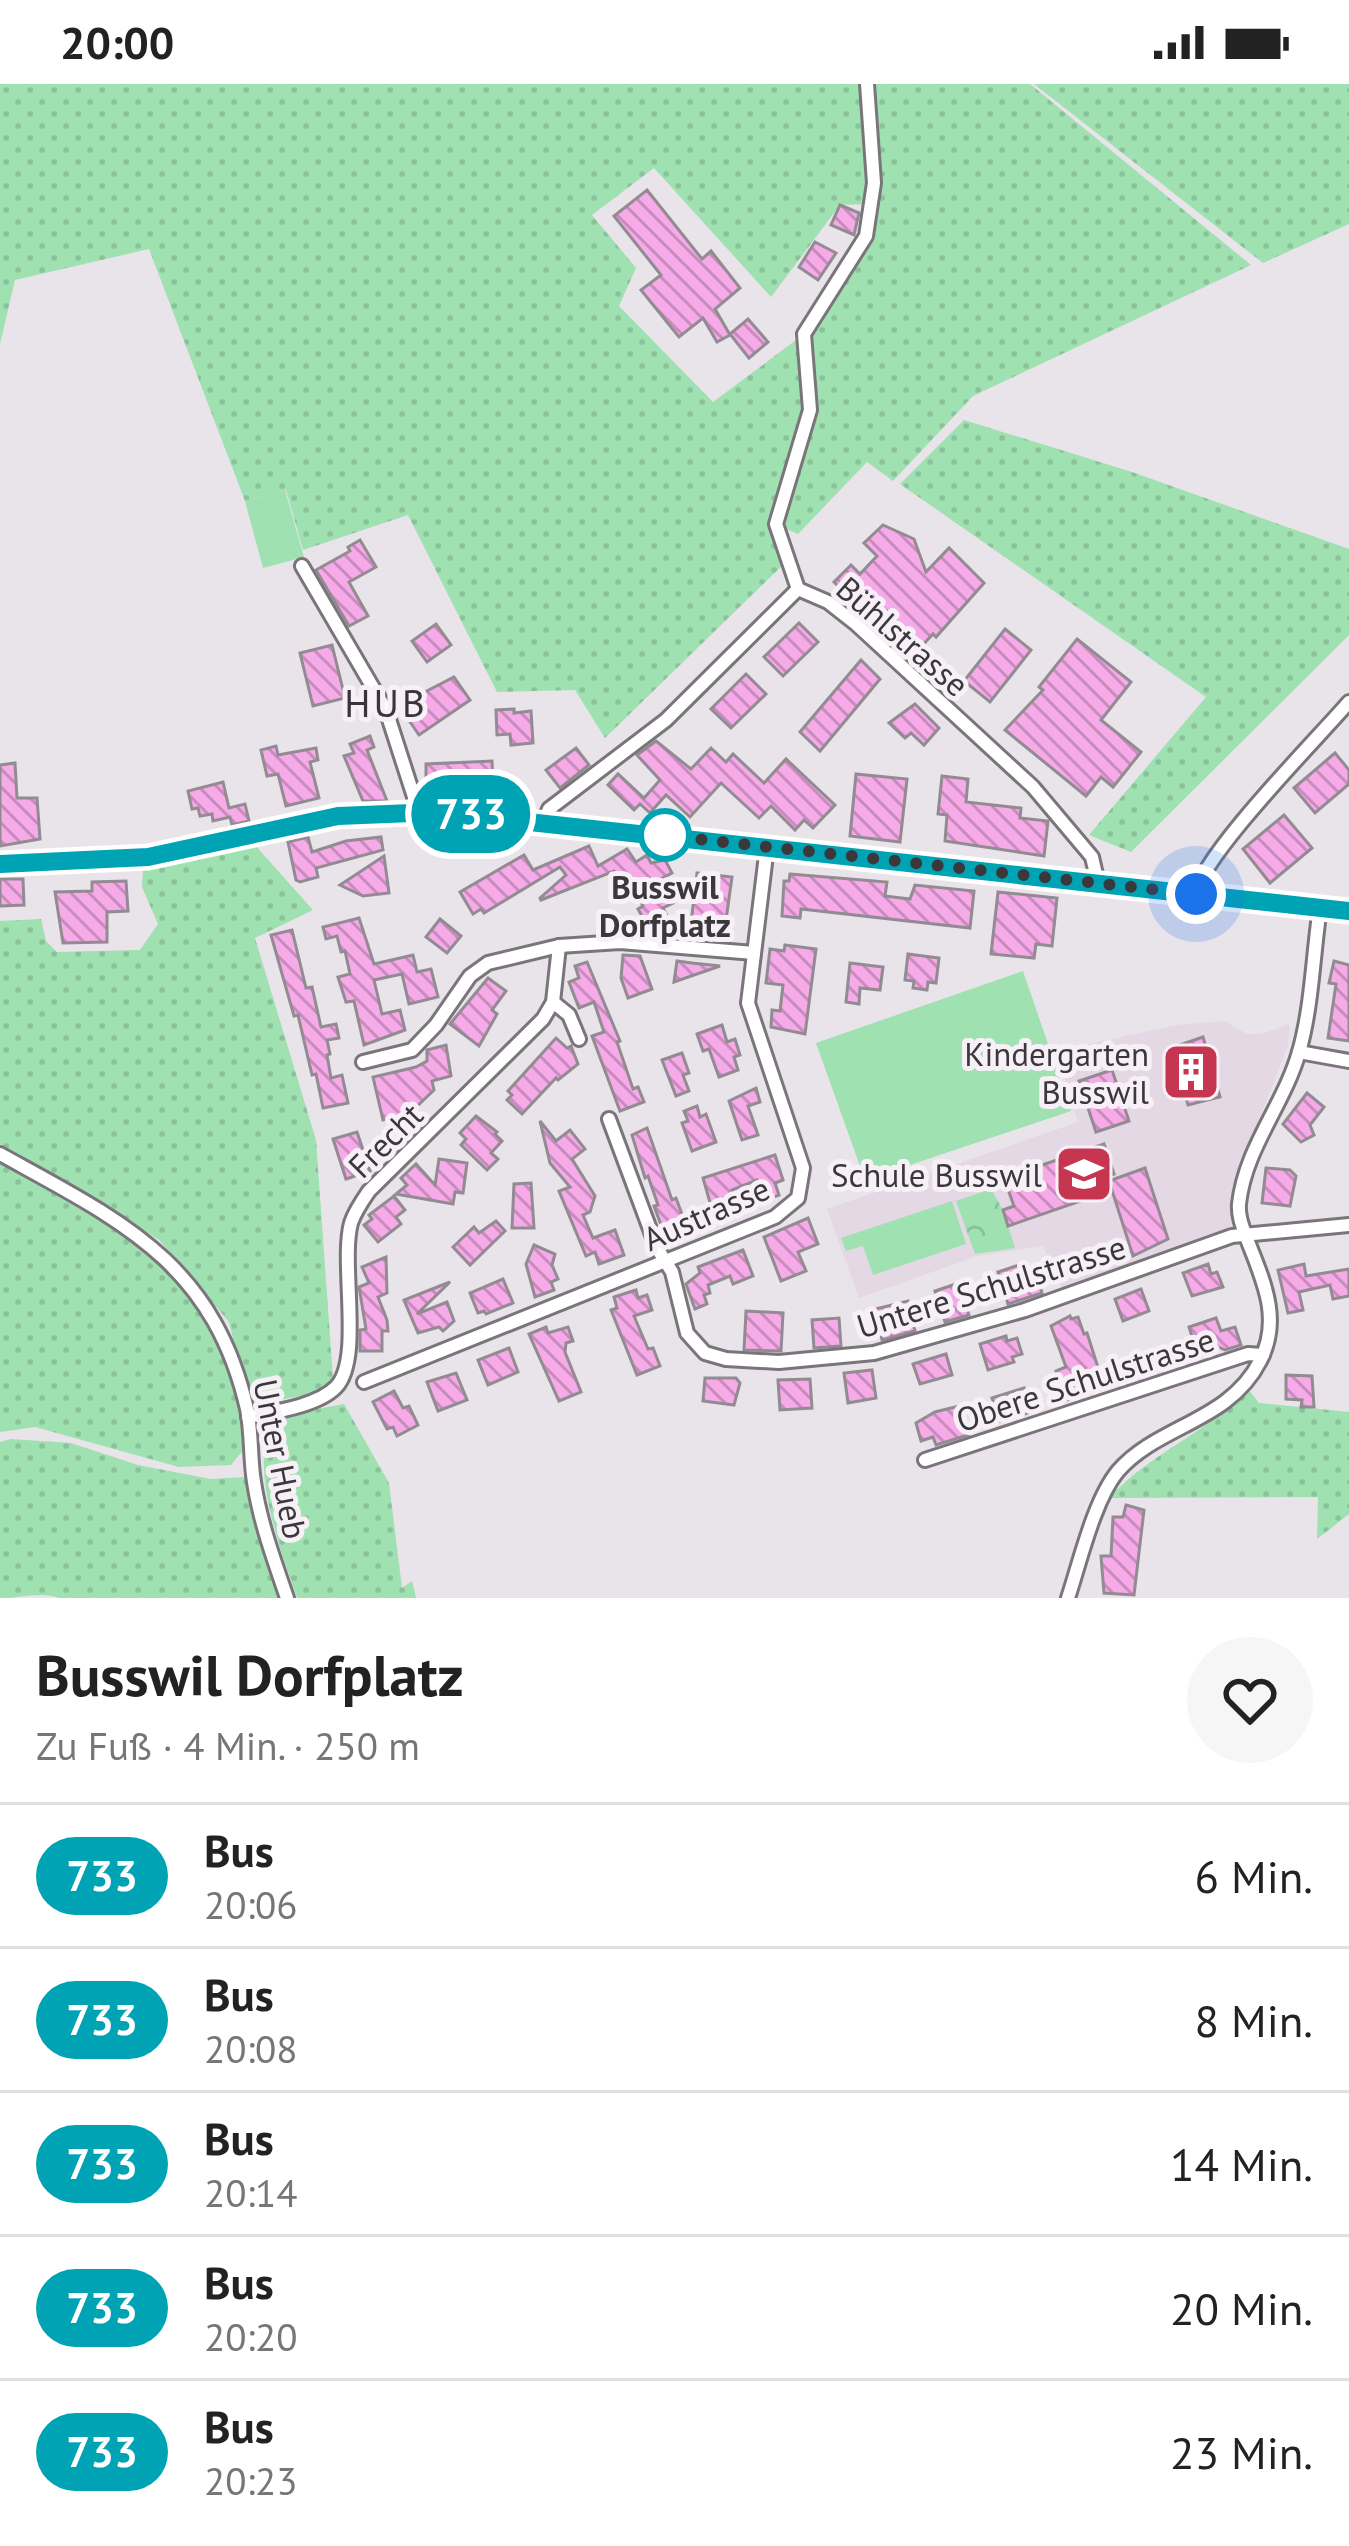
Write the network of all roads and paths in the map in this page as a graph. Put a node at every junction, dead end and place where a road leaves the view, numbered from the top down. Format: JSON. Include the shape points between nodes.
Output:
{"nodes":[{"id":1,"x":867,"y":84,"type":"edge"},
{"id":2,"x":302,"y":566,"type":"dead end"},
{"id":3,"x":798,"y":589,"type":"junction"},
{"id":4,"x":1349,"y":702,"type":"edge"},
{"id":5,"x":416,"y":811,"type":"junction"},
{"id":6,"x":544,"y":822,"type":"junction"},
{"id":7,"x":767,"y":847,"type":"junction"},
{"id":8,"x":0,"y":864,"type":"edge"},
{"id":9,"x":1097,"y":883,"type":"junction"},
{"id":10,"x":1196,"y":894,"type":"junction"},
{"id":11,"x":1320,"y":908,"type":"junction"},
{"id":12,"x":1349,"y":911,"type":"edge"},
{"id":13,"x":559,"y":946,"type":"junction"},
{"id":14,"x":754,"y":953,"type":"junction"},
{"id":15,"x":553,"y":1002,"type":"junction"},
{"id":16,"x":579,"y":1039,"type":"dead end"},
{"id":17,"x":1300,"y":1052,"type":"junction"},
{"id":18,"x":1349,"y":1061,"type":"edge"},
{"id":19,"x":363,"y":1062,"type":"dead end"},
{"id":20,"x":609,"y":1119,"type":"dead end"},
{"id":21,"x":0,"y":1154,"type":"edge"},
{"id":22,"x":1349,"y":1226,"type":"edge"},
{"id":23,"x":1245,"y":1233,"type":"junction"},
{"id":24,"x":666,"y":1262,"type":"junction"},
{"id":25,"x":1263,"y":1355,"type":"junction"},
{"id":26,"x":364,"y":1382,"type":"dead end"},
{"id":27,"x":248,"y":1417,"type":"junction"},
{"id":28,"x":925,"y":1460,"type":"dead end"},
{"id":29,"x":286,"y":1598,"type":"edge"},
{"id":30,"x":1068,"y":1598,"type":"edge"}],
"edges":[{"from":1,"to":3,"type":"street","via":[[874,183],[866,236],[804,334],[810,410],[776,524]]},
{"from":2,"to":5,"type":"street","via":[[386,710]]},
{"from":3,"to":6,"type":"street","name":"Bühlstrasse","via":[[666,720],[549,809]]},
{"from":3,"to":9,"type":"street","name":"Bühlstrasse","via":[[856,624],[1033,787],[1092,857]]},
{"from":4,"to":10,"type":"street","via":[[1223,846]]},
{"from":5,"to":6,"type":"street"},
{"from":5,"to":8,"type":"street","via":[[311,821],[148,857]]},
{"from":6,"to":7,"type":"street"},
{"from":7,"to":9,"type":"street"},
{"from":7,"to":14,"type":"street","name":"Austrasse"},
{"from":9,"to":10,"type":"street"},
{"from":10,"to":11,"type":"street"},
{"from":11,"to":12,"type":"street"},
{"from":11,"to":17,"type":"street"},
{"from":13,"to":14,"type":"street","via":[[620,942]]},
{"from":13,"to":15,"type":"street"},
{"from":13,"to":19,"type":"street","via":[[488,963],[412,1050]]},
{"from":14,"to":24,"type":"street","name":"Austrasse","via":[[748,1003],[803,1168],[798,1198],[776,1217]]},
{"from":15,"to":16,"type":"street"},
{"from":15,"to":27,"type":"street","name":"Frecht","via":[[359,1206],[348,1246],[348,1346],[339,1384],[316,1400]]},
{"from":17,"to":18,"type":"street"},
{"from":17,"to":23,"type":"street","via":[[1251,1157],[1239,1205]]},
{"from":20,"to":24,"type":"street"},
{"from":21,"to":27,"type":"street","name":"Unter Hueb","via":[[99,1208],[172,1264],[228,1348]]},
{"from":22,"to":23,"type":"street"},
{"from":23,"to":24,"type":"street","name":"Untere Schulstrasse","via":[[921,1342],[779,1362],[717,1357],[695,1345]]},
{"from":23,"to":25,"type":"street","via":[[1269,1297]]},
{"from":24,"to":26,"type":"street","name":"Austrasse"},
{"from":25,"to":28,"type":"street","name":"Obere Schulstrasse"},
{"from":25,"to":30,"type":"street","via":[[1226,1402],[1115,1474]]},
{"from":27,"to":29,"type":"street","name":"Unter Hueb","via":[[255,1491]]}]}
